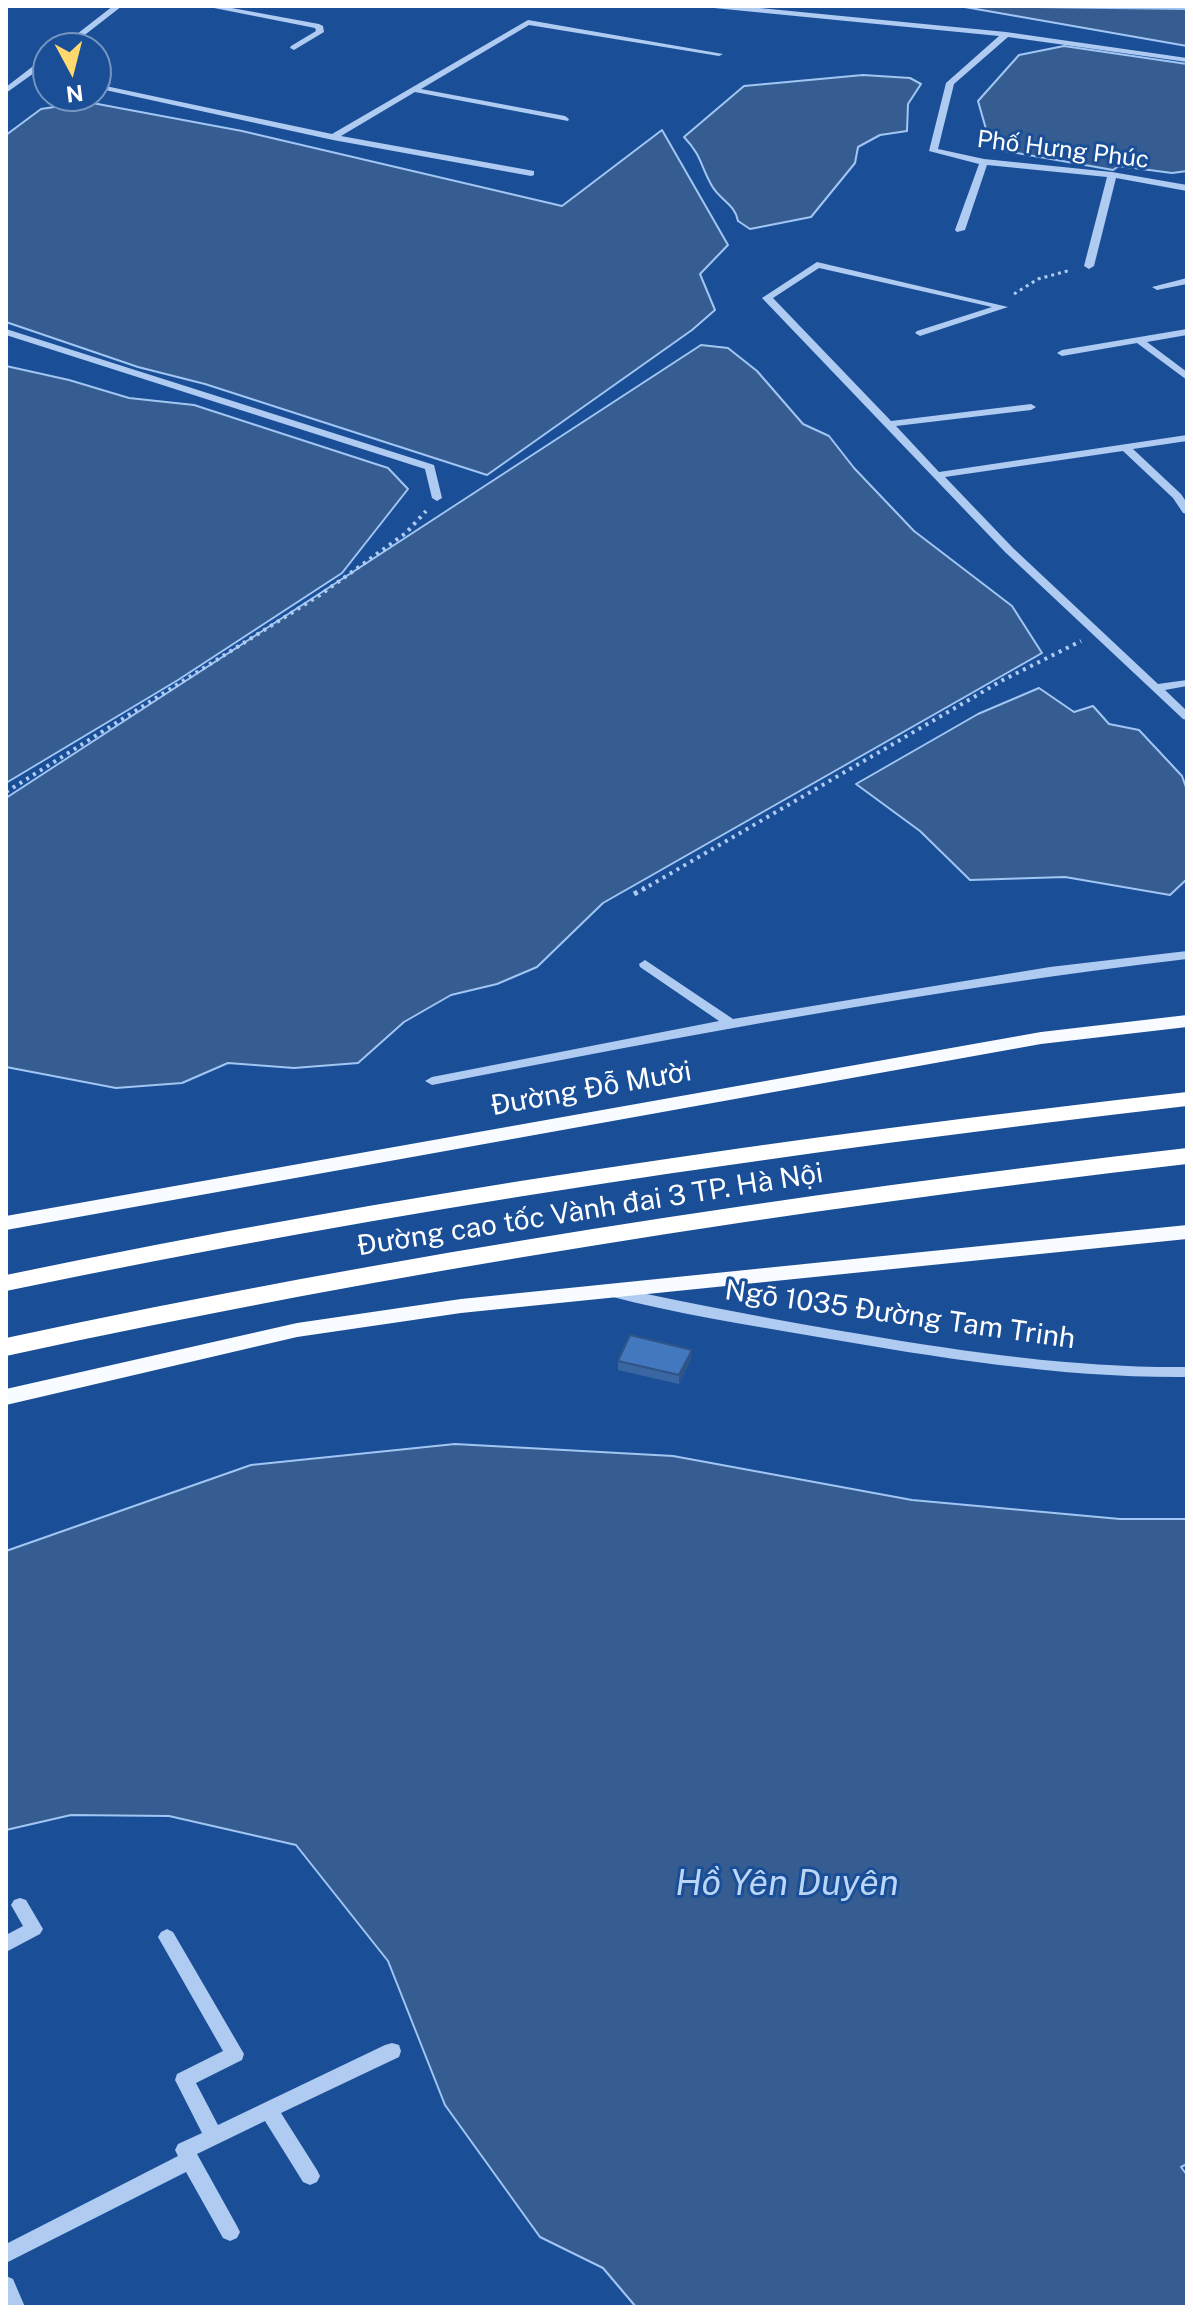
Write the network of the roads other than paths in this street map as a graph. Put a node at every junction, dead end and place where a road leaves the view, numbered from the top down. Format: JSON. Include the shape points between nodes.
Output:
{"nodes":[{"id":1,"x":118,"y":6,"type":"edge"},
{"id":2,"x":208,"y":6,"type":"edge"},
{"id":3,"x":714,"y":6,"type":"edge"},
{"id":4,"x":84,"y":32,"type":"edge"},
{"id":5,"x":1006,"y":34,"type":"junction"},
{"id":6,"x":294,"y":48,"type":"dead end"},
{"id":7,"x":719,"y":54,"type":"dead end"},
{"id":8,"x":1187,"y":60,"type":"edge"},
{"id":9,"x":31,"y":72,"type":"edge"},
{"id":10,"x":112,"y":89,"type":"edge"},
{"id":11,"x":415,"y":90,"type":"junction"},
{"id":12,"x":6,"y":91,"type":"edge"},
{"id":13,"x":565,"y":119,"type":"dead end"},
{"id":14,"x":333,"y":137,"type":"junction"},
{"id":15,"x":984,"y":162,"type":"junction"},
{"id":16,"x":531,"y":173,"type":"dead end"},
{"id":17,"x":1112,"y":175,"type":"junction"},
{"id":18,"x":1186,"y":187,"type":"edge"},
{"id":19,"x":960,"y":230,"type":"dead end"},
{"id":20,"x":1089,"y":266,"type":"road end"},
{"id":21,"x":1187,"y":281,"type":"edge"},
{"id":22,"x":1157,"y":287,"type":"dead end"},
{"id":23,"x":6,"y":332,"type":"edge"},
{"id":24,"x":1187,"y":332,"type":"edge"},
{"id":25,"x":920,"y":333,"type":"dead end"},
{"id":26,"x":1139,"y":340,"type":"junction"},
{"id":27,"x":1062,"y":353,"type":"dead end"},
{"id":28,"x":1187,"y":377,"type":"edge"},
{"id":29,"x":1031,"y":407,"type":"dead end"},
{"id":30,"x":890,"y":424,"type":"junction"},
{"id":31,"x":1187,"y":438,"type":"edge"},
{"id":32,"x":1127,"y":449,"type":"junction"},
{"id":33,"x":937,"y":475,"type":"junction"},
{"id":34,"x":437,"y":498,"type":"road end"},
{"id":35,"x":1187,"y":511,"type":"edge"},
{"id":36,"x":1187,"y":683,"type":"edge"},
{"id":37,"x":1154,"y":688,"type":"junction"},
{"id":38,"x":1187,"y":717,"type":"edge"},
{"id":39,"x":1187,"y":955,"type":"edge"},
{"id":40,"x":645,"y":964,"type":"dead end"},
{"id":41,"x":1187,"y":1021,"type":"edge"},
{"id":42,"x":731,"y":1023,"type":"junction"},
{"id":43,"x":432,"y":1081,"type":"dead end"},
{"id":44,"x":1187,"y":1099,"type":"edge"},
{"id":45,"x":1187,"y":1156,"type":"edge"},
{"id":46,"x":6,"y":1223,"type":"edge"},
{"id":47,"x":1187,"y":1232,"type":"edge"},
{"id":48,"x":6,"y":1283,"type":"edge"},
{"id":49,"x":607,"y":1290,"type":"junction"},
{"id":50,"x":6,"y":1347,"type":"edge"},
{"id":51,"x":1187,"y":1372,"type":"edge"},
{"id":52,"x":6,"y":1397,"type":"edge"},
{"id":53,"x":20,"y":1905,"type":"dead end"},
{"id":54,"x":167,"y":1937,"type":"dead end"},
{"id":55,"x":6,"y":1944,"type":"edge"},
{"id":56,"x":392,"y":2051,"type":"dead end"},
{"id":57,"x":268,"y":2110,"type":"junction"},
{"id":58,"x":214,"y":2136,"type":"junction"},
{"id":59,"x":190,"y":2160,"type":"junction"},
{"id":60,"x":310,"y":2176,"type":"dead end"},
{"id":61,"x":230,"y":2232,"type":"dead end"},
{"id":62,"x":6,"y":2254,"type":"edge"},
{"id":63,"x":6,"y":2285,"type":"edge"},
{"id":64,"x":15,"y":2307,"type":"edge"}],
"edges":[{"from":1,"to":4,"type":"street"},
{"from":2,"to":6,"type":"street","via":[[319,26],[320,32]]},
{"from":3,"to":5,"type":"street"},
{"from":5,"to":8,"type":"street"},
{"from":5,"to":15,"type":"street","name":"Phố Hưng Phúc","via":[[950,83],[933,151]]},
{"from":7,"to":11,"type":"street","via":[[528,22]]},
{"from":9,"to":12,"type":"street"},
{"from":10,"to":14,"type":"street"},
{"from":11,"to":13,"type":"street"},
{"from":11,"to":14,"type":"street"},
{"from":14,"to":16,"type":"street"},
{"from":15,"to":17,"type":"street","name":"Phố Hưng Phúc"},
{"from":15,"to":19,"type":"street"},
{"from":17,"to":18,"type":"street","name":"Phố Hưng Phúc"},
{"from":17,"to":20,"type":"street"},
{"from":21,"to":22,"type":"street"},
{"from":23,"to":34,"type":"street","via":[[430,467]]},
{"from":24,"to":26,"type":"street"},
{"from":25,"to":30,"type":"street","via":[[1003,307],[817,265],[767,298]]},
{"from":26,"to":27,"type":"street"},
{"from":26,"to":28,"type":"street"},
{"from":29,"to":30,"type":"street"},
{"from":30,"to":33,"type":"street"},
{"from":31,"to":32,"type":"street"},
{"from":32,"to":33,"type":"street"},
{"from":32,"to":35,"type":"street"},
{"from":33,"to":37,"type":"street"},
{"from":36,"to":37,"type":"street"},
{"from":37,"to":38,"type":"street"},
{"from":39,"to":42,"type":"street","via":[[1050,971]]},
{"from":40,"to":42,"type":"street"},
{"from":41,"to":46,"type":"main road","name":"Đường Đỗ Mười","via":[[1041,1038]]},
{"from":42,"to":43,"type":"street"},
{"from":44,"to":48,"type":"highway","name":"Đường cao tốc Vành đai 3 TP. Hà Nội","via":[[629,1170],[269,1231]]},
{"from":45,"to":50,"type":"highway","name":"Đường cao tốc Vành đai 3 TP. Hà Nội","via":[[649,1226],[287,1289]]},
{"from":47,"to":49,"type":"main road"},
{"from":49,"to":51,"type":"street","name":"Ngõ 1035 Đường Tam Trinh","via":[[734,1319],[1000,1361]]},
{"from":49,"to":52,"type":"main road","via":[[297,1330]]},
{"from":53,"to":55,"type":"street","via":[[34,1929]]},
{"from":54,"to":58,"type":"street","via":[[235,2054],[184,2080]]},
{"from":56,"to":57,"type":"street"},
{"from":57,"to":58,"type":"street"},
{"from":57,"to":60,"type":"street"},
{"from":58,"to":59,"type":"street","via":[[185,2150]]},
{"from":59,"to":61,"type":"street"},
{"from":59,"to":62,"type":"street"},
{"from":63,"to":64,"type":"street"}]}
